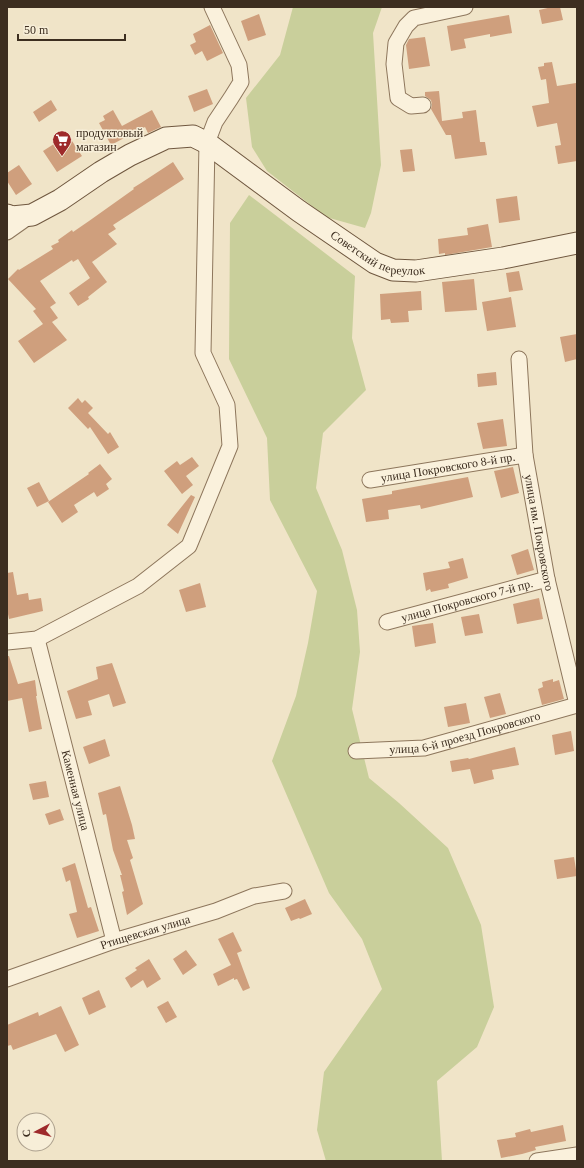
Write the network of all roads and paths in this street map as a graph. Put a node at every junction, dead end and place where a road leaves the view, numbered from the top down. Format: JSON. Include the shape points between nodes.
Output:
{"nodes":[{"id":1,"x":212,"y":7,"type":"edge"},
{"id":2,"x":466,"y":7,"type":"edge"},
{"id":3,"x":423,"y":105,"type":"dead end"},
{"id":4,"x":207,"y":143,"type":"junction"},
{"id":5,"x":7,"y":215,"type":"edge"},
{"id":6,"x":32,"y":215,"type":"junction"},
{"id":7,"x":7,"y":232,"type":"edge"},
{"id":8,"x":577,"y":243,"type":"edge"},
{"id":9,"x":518,"y":359,"type":"dead end"},
{"id":10,"x":525,"y":455,"type":"junction"},
{"id":11,"x":370,"y":480,"type":"dead end"},
{"id":12,"x":547,"y":579,"type":"junction"},
{"id":13,"x":387,"y":622,"type":"dead end"},
{"id":14,"x":37,"y":639,"type":"junction"},
{"id":15,"x":7,"y":642,"type":"edge"},
{"id":16,"x":575,"y":705,"type":"edge"},
{"id":17,"x":356,"y":751,"type":"dead end"},
{"id":18,"x":284,"y":891,"type":"dead end"},
{"id":19,"x":114,"y":941,"type":"junction"},
{"id":20,"x":7,"y":979,"type":"edge"},
{"id":21,"x":577,"y":1155,"type":"edge"},
{"id":22,"x":537,"y":1161,"type":"edge"}],
"edges":[{"from":1,"to":4,"type":"street","via":[[239,66],[241,82],[215,122]]},
{"from":2,"to":3,"type":"street","via":[[414,18],[396,43],[394,64],[398,98],[411,106]]},
{"from":4,"to":6,"type":"street","name":"Советский переулок","via":[[193,136],[166,138],[130,155]]},
{"from":4,"to":8,"type":"street","name":"Советский переулок","via":[[375,263],[393,270],[416,271],[504,258]]},
{"from":4,"to":14,"type":"street","via":[[203,353],[227,405],[230,446],[189,546],[138,586]]},
{"from":5,"to":6,"type":"street"},
{"from":6,"to":7,"type":"street"},
{"from":9,"to":10,"type":"street","name":"улица им. Покровского"},
{"from":10,"to":11,"type":"street","name":"улица Покровского 8-й пр."},
{"from":10,"to":12,"type":"street","name":"улица им. Покровского"},
{"from":12,"to":13,"type":"street","name":"улица Покровского 7-й пр."},
{"from":12,"to":16,"type":"street","name":"улица им. Покровского"},
{"from":14,"to":15,"type":"street"},
{"from":14,"to":19,"type":"street","name":"Каменная улица"},
{"from":16,"to":17,"type":"street","name":"улица 6-й проезд Покровского","via":[[424,748]]},
{"from":18,"to":19,"type":"street","name":"Ртищевская улица","via":[[254,896],[216,911]]},
{"from":19,"to":20,"type":"street","name":"Ртищевская улица"},
{"from":21,"to":22,"type":"street"}]}
